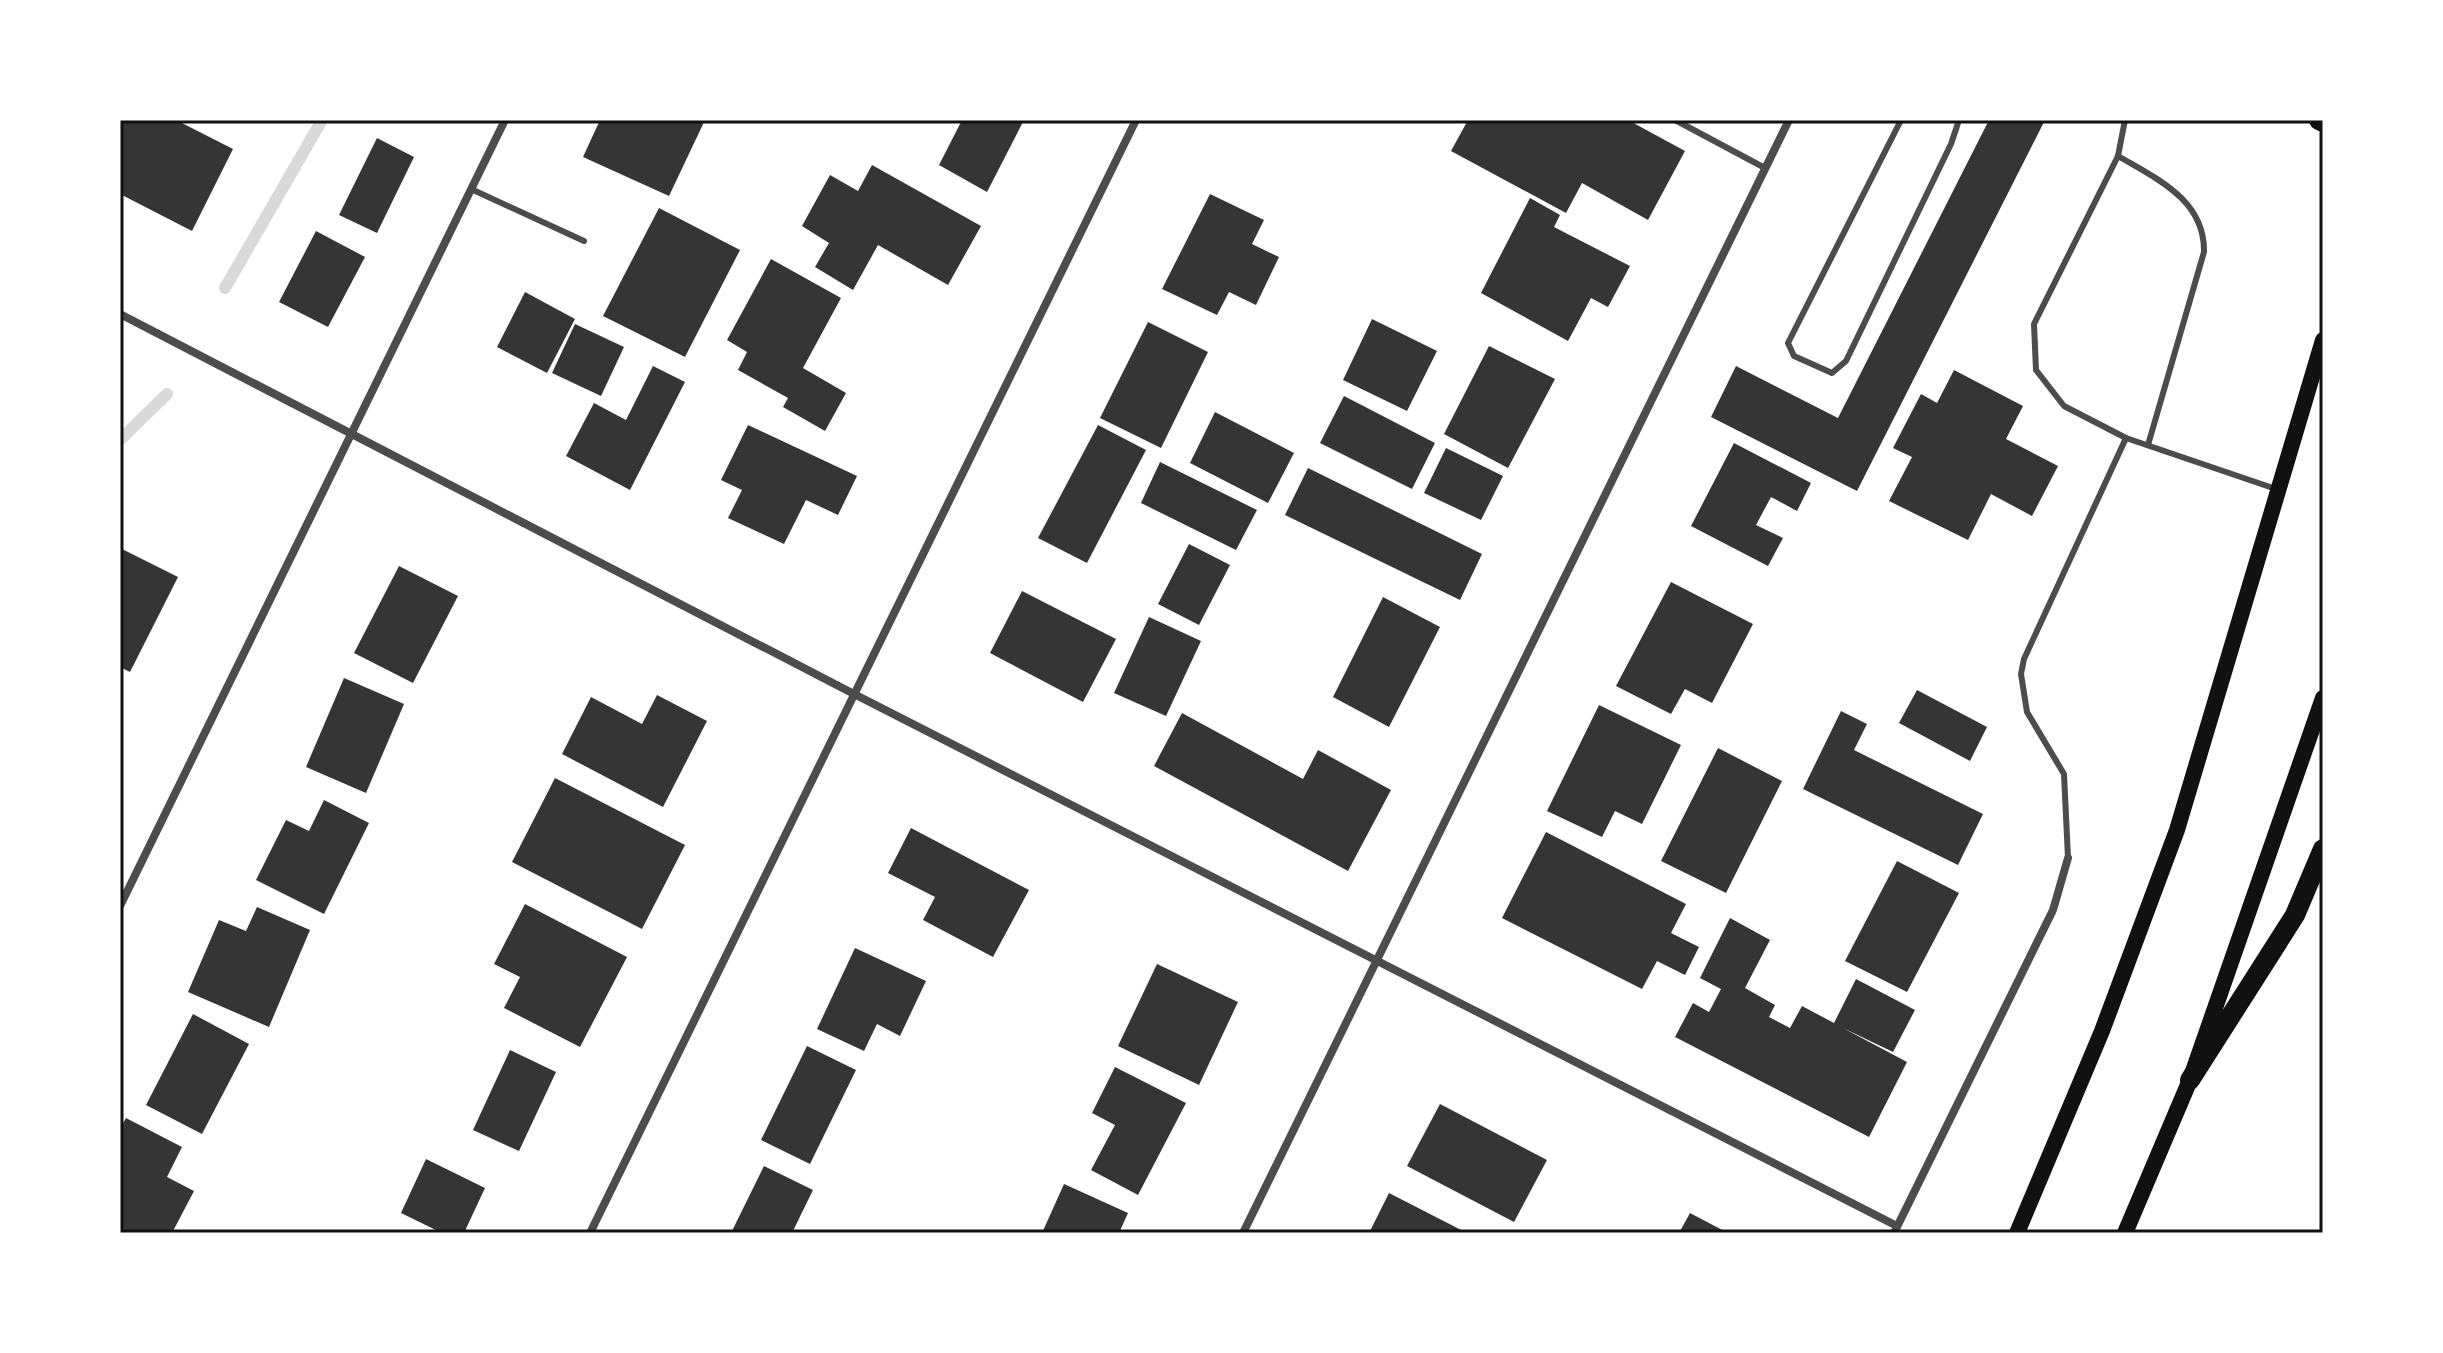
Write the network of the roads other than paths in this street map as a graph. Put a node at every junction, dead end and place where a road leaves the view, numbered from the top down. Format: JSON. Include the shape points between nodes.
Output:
{"nodes":[{"id":1,"x":505,"y":120,"type":"edge"},
{"id":2,"x":1136,"y":120,"type":"edge"},
{"id":3,"x":1675,"y":120,"type":"edge"},
{"id":4,"x":1695,"y":120,"type":"edge"},
{"id":5,"x":1789,"y":120,"type":"edge"},
{"id":6,"x":1901,"y":120,"type":"edge"},
{"id":7,"x":1959,"y":120,"type":"edge"},
{"id":8,"x":2125,"y":120,"type":"edge"},
{"id":9,"x":1691,"y":128,"type":"junction"},
{"id":10,"x":2118,"y":156,"type":"junction"},
{"id":11,"x":1765,"y":168,"type":"junction"},
{"id":12,"x":471,"y":189,"type":"junction"},
{"id":13,"x":584,"y":241,"type":"dead end"},
{"id":14,"x":120,"y":314,"type":"edge"},
{"id":15,"x":2323,"y":340,"type":"edge"},
{"id":16,"x":352,"y":433,"type":"junction"},
{"id":17,"x":2126,"y":438,"type":"junction"},
{"id":18,"x":2148,"y":445,"type":"junction"},
{"id":19,"x":2279,"y":491,"type":"junction"},
{"id":20,"x":854,"y":694,"type":"junction"},
{"id":21,"x":2323,"y":698,"type":"edge"},
{"id":22,"x":2323,"y":849,"type":"edge"},
{"id":23,"x":2068,"y":858,"type":"joint"},
{"id":24,"x":120,"y":906,"type":"edge"},
{"id":25,"x":1377,"y":959,"type":"junction"},
{"id":26,"x":2190,"y":1080,"type":"junction"},
{"id":27,"x":1896,"y":1230,"type":"edge"},
{"id":28,"x":590,"y":1233,"type":"edge"},
{"id":29,"x":1243,"y":1233,"type":"edge"},
{"id":30,"x":2017,"y":1233,"type":"edge"},
{"id":31,"x":2125,"y":1233,"type":"edge"}],
"edges":[{"from":1,"to":12,"type":"street"},
{"from":2,"to":20,"type":"street"},
{"from":3,"to":9,"type":"lane"},
{"from":4,"to":9,"type":"lane"},
{"from":5,"to":11,"type":"street"},
{"from":6,"to":7,"type":"lane","via":[[1788,343],[1794,356],[1832,373],[1846,361]]},
{"from":8,"to":10,"type":"lane"},
{"from":9,"to":11,"type":"lane"},
{"from":10,"to":17,"type":"lane","via":[[2034,324],[2036,370],[2064,406]]},
{"from":10,"to":18,"type":"lane","via":[[2191,206],[2205,238]]},
{"from":11,"to":25,"type":"street"},
{"from":12,"to":13,"type":"lane"},
{"from":12,"to":16,"type":"street"},
{"from":14,"to":16,"type":"street"},
{"from":15,"to":19,"type":"main road"},
{"from":16,"to":20,"type":"street"},
{"from":16,"to":24,"type":"street"},
{"from":17,"to":18,"type":"lane"},
{"from":17,"to":23,"type":"lane","via":[[2021,674],[2027,712],[2064,774]]},
{"from":18,"to":19,"type":"lane"},
{"from":19,"to":30,"type":"main road","via":[[2177,830],[2102,1031]]},
{"from":20,"to":25,"type":"street"},
{"from":20,"to":28,"type":"street"},
{"from":21,"to":26,"type":"main road"},
{"from":22,"to":26,"type":"main road","via":[[2295,915]]},
{"from":23,"to":27,"type":"street","via":[[2053,910]]},
{"from":25,"to":27,"type":"street"},
{"from":25,"to":29,"type":"street"},
{"from":26,"to":31,"type":"main road"}]}
